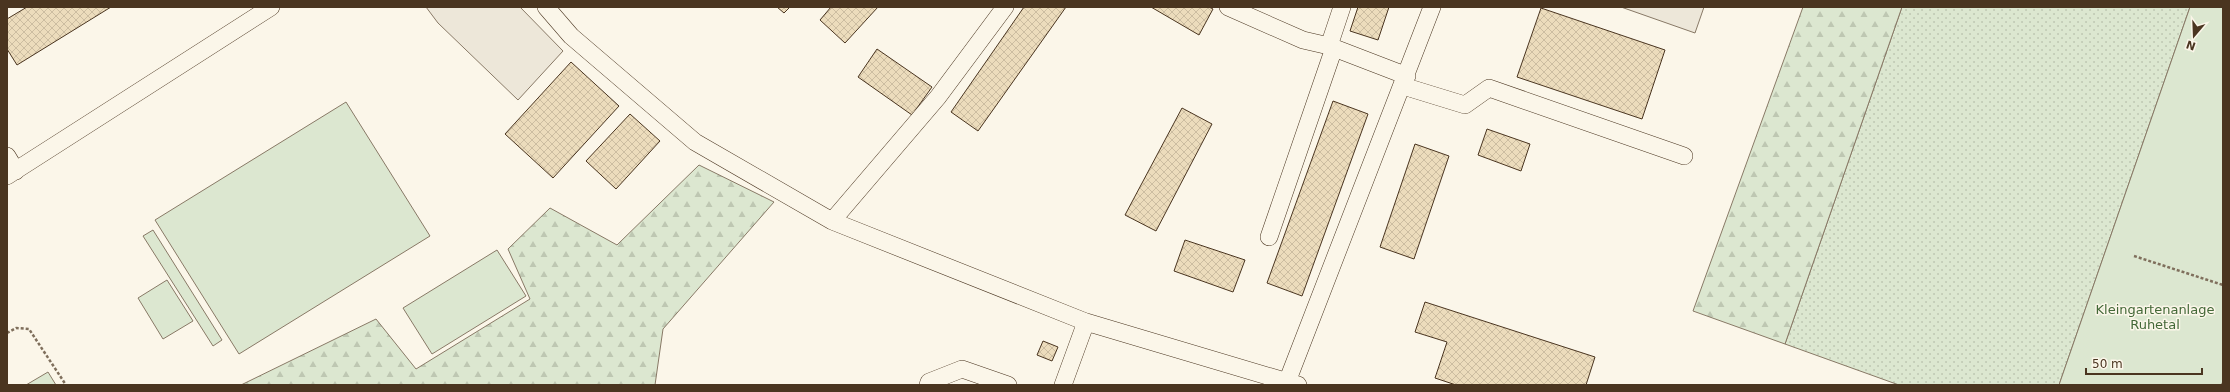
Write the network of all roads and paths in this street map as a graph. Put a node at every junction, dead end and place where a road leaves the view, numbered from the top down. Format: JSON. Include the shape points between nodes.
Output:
{"nodes":[{"id":1,"x":271,"y":7,"type":"edge"},
{"id":2,"x":546,"y":7,"type":"edge"},
{"id":3,"x":1005,"y":7,"type":"edge"},
{"id":4,"x":1228,"y":7,"type":"edge"},
{"id":5,"x":1342,"y":7,"type":"edge"},
{"id":6,"x":1432,"y":7,"type":"edge"},
{"id":7,"x":1332,"y":47,"type":"junction"},
{"id":8,"x":1405,"y":81,"type":"junction"},
{"id":9,"x":7,"y":156,"type":"edge"},
{"id":10,"x":1684,"y":156,"type":"dead end"},
{"id":11,"x":11,"y":173,"type":"edge"},
{"id":12,"x":832,"y":221,"type":"junction"},
{"id":13,"x":1269,"y":237,"type":"dead end"},
{"id":14,"x":2134,"y":256,"type":"dead end"},
{"id":15,"x":2223,"y":285,"type":"edge"},
{"id":16,"x":1086,"y":322,"type":"junction"},
{"id":17,"x":7,"y":333,"type":"edge"},
{"id":18,"x":1293,"y":384,"type":"edge"},
{"id":19,"x":66,"y":385,"type":"edge"},
{"id":20,"x":928,"y":385,"type":"edge"},
{"id":21,"x":1008,"y":385,"type":"edge"},
{"id":22,"x":1063,"y":385,"type":"edge"}],
"edges":[{"from":1,"to":11,"type":"lane"},
{"from":2,"to":12,"type":"lane","via":[[571,36],[694,142]]},
{"from":3,"to":12,"type":"lane","via":[[938,97]]},
{"from":4,"to":7,"type":"lane","via":[[1303,40]]},
{"from":5,"to":7,"type":"lane"},
{"from":6,"to":8,"type":"lane"},
{"from":7,"to":8,"type":"lane"},
{"from":7,"to":13,"type":"lane"},
{"from":8,"to":10,"type":"lane","via":[[1465,105],[1489,88]]},
{"from":8,"to":18,"type":"lane"},
{"from":9,"to":11,"type":"lane"},
{"from":12,"to":16,"type":"lane"},
{"from":14,"to":15,"type":"path"},
{"from":16,"to":18,"type":"lane"},
{"from":16,"to":22,"type":"lane"},
{"from":17,"to":19,"type":"path","via":[[16,328],[29,329]]},
{"from":20,"to":21,"type":"lane","via":[[929,382],[962,369]]}]}
